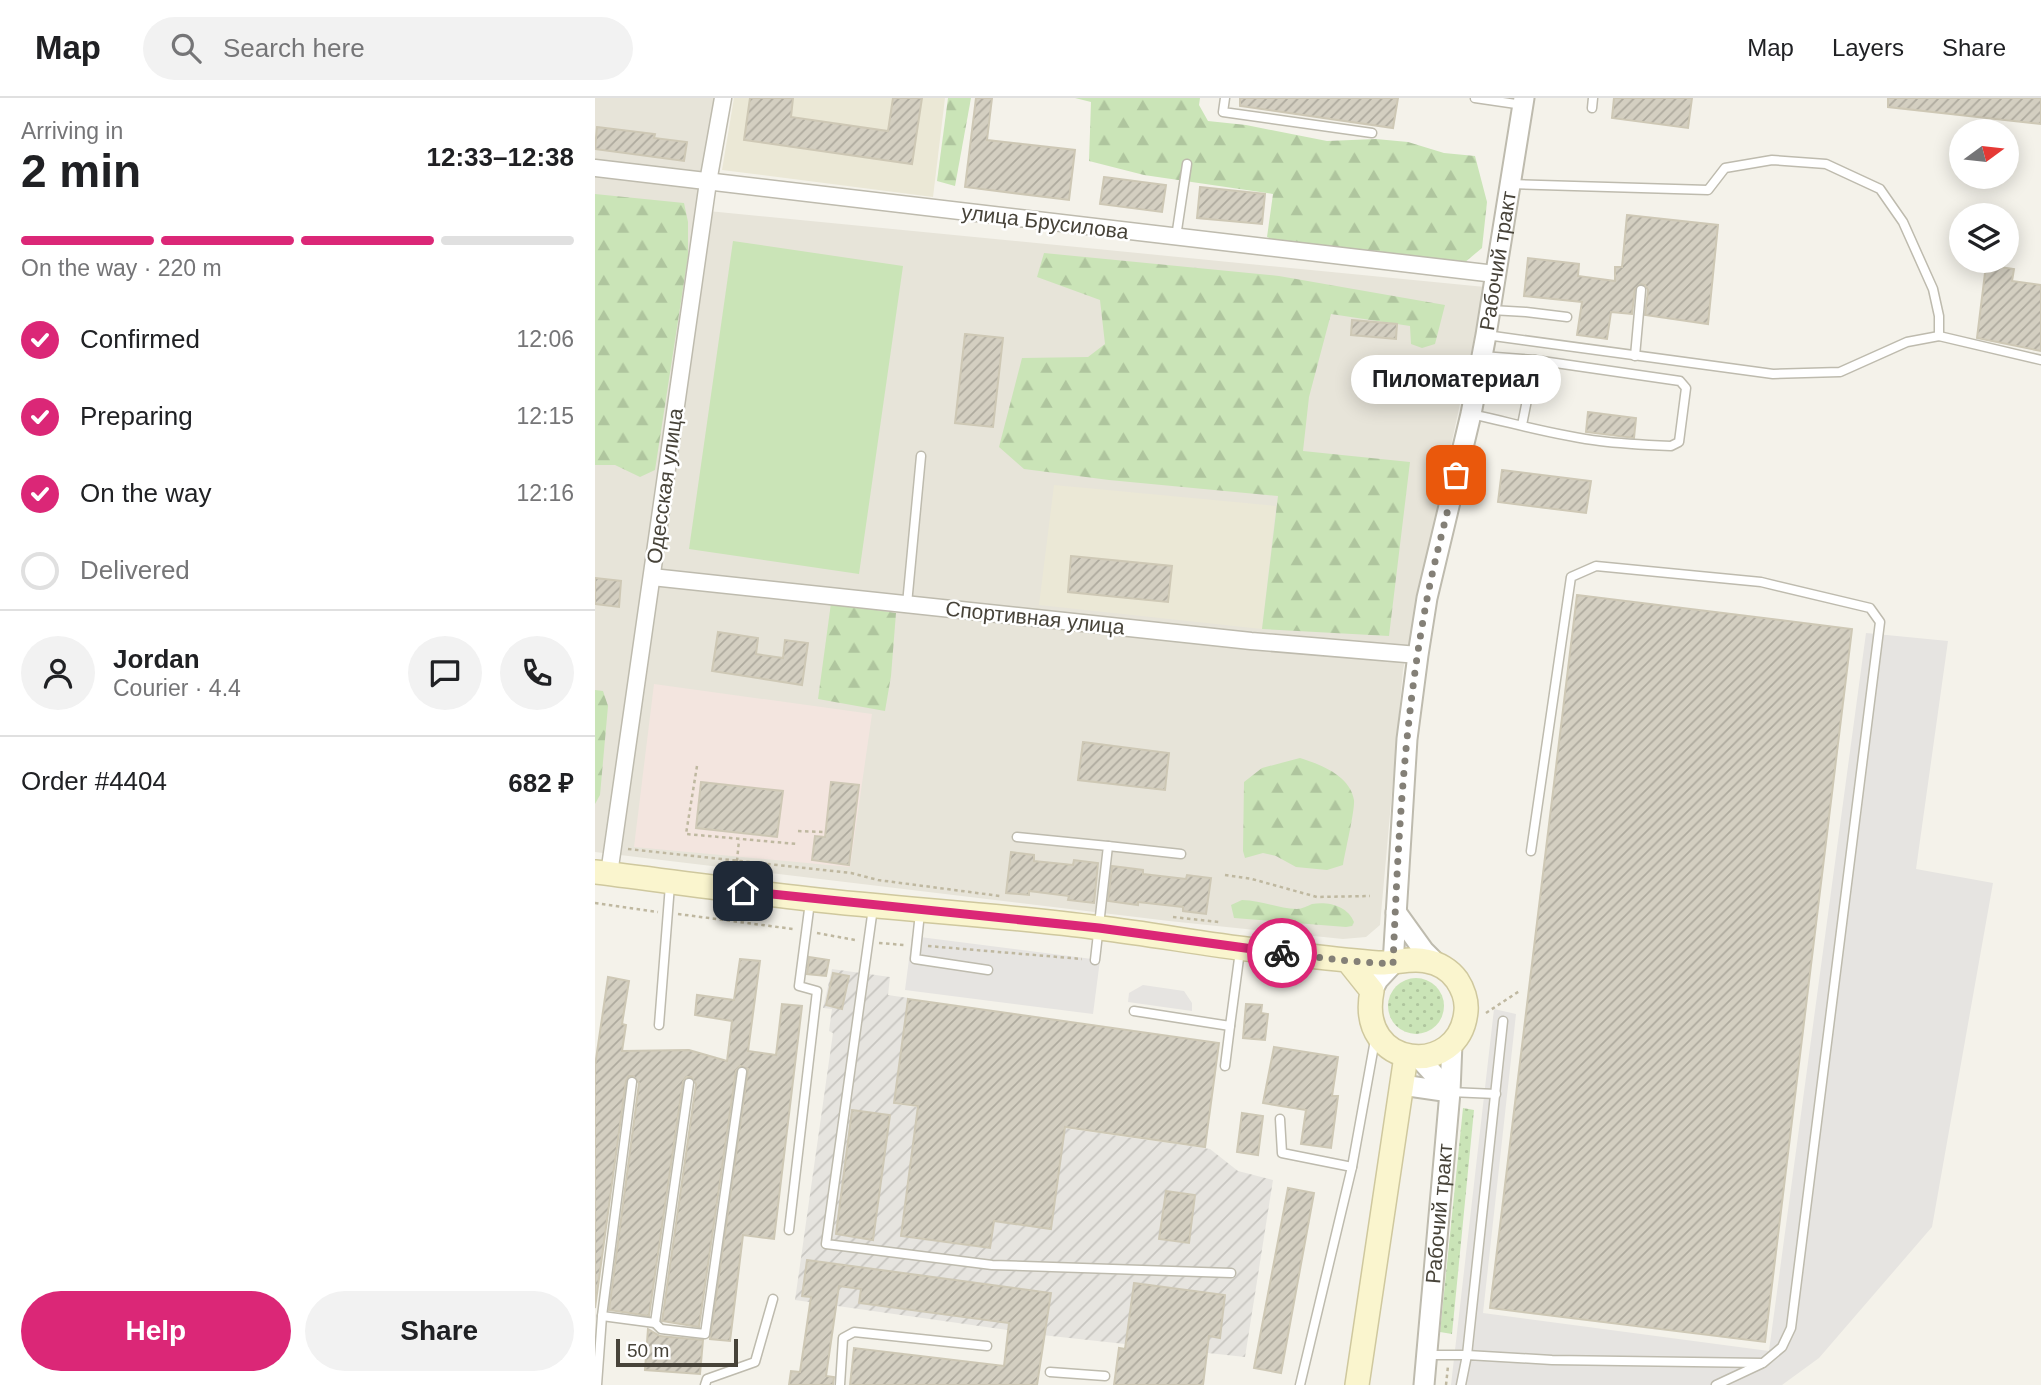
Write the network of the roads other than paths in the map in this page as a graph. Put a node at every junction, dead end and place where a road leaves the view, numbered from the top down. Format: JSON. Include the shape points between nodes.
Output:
{"nodes":[{"id":1,"x":723,"y":98,"type":"edge"},
{"id":2,"x":1225,"y":98,"type":"edge"},
{"id":3,"x":1475,"y":98,"type":"edge"},
{"id":4,"x":1593,"y":98,"type":"edge"},
{"id":5,"x":1524,"y":101,"type":"edge"},
{"id":6,"x":1592,"y":108,"type":"dead end"},
{"id":7,"x":1372,"y":134,"type":"dead end"},
{"id":8,"x":1187,"y":164,"type":"dead end"},
{"id":9,"x":595,"y":168,"type":"edge"},
{"id":10,"x":708,"y":182,"type":"junction"},
{"id":11,"x":1510,"y":184,"type":"junction"},
{"id":12,"x":1176,"y":237,"type":"junction"},
{"id":13,"x":1495,"y":274,"type":"junction"},
{"id":14,"x":1640,"y":290,"type":"dead end"},
{"id":15,"x":1491,"y":310,"type":"junction"},
{"id":16,"x":1567,"y":317,"type":"dead end"},
{"id":17,"x":1486,"y":335,"type":"junction"},
{"id":18,"x":1940,"y":336,"type":"junction"},
{"id":19,"x":1635,"y":355,"type":"junction"},
{"id":20,"x":1481,"y":356,"type":"junction"},
{"id":21,"x":1535,"y":360,"type":"junction"},
{"id":22,"x":2041,"y":360,"type":"edge"},
{"id":23,"x":1471,"y":414,"type":"junction"},
{"id":24,"x":1522,"y":425,"type":"junction"},
{"id":25,"x":921,"y":456,"type":"dead end"},
{"id":26,"x":652,"y":577,"type":"junction"},
{"id":27,"x":907,"y":604,"type":"junction"},
{"id":28,"x":1418,"y":655,"type":"junction"},
{"id":29,"x":1017,"y":837,"type":"dead end"},
{"id":30,"x":1108,"y":846,"type":"junction"},
{"id":31,"x":1531,"y":851,"type":"dead end"},
{"id":32,"x":1181,"y":854,"type":"dead end"},
{"id":33,"x":602,"y":873,"type":"edge"},
{"id":34,"x":670,"y":882,"type":"junction"},
{"id":35,"x":810,"y":899,"type":"junction"},
{"id":36,"x":873,"y":905,"type":"junction"},
{"id":37,"x":920,"y":910,"type":"junction"},
{"id":38,"x":1396,"y":912,"type":"junction"},
{"id":39,"x":1099,"y":928,"type":"junction"},
{"id":40,"x":1241,"y":948,"type":"junction"},
{"id":41,"x":1095,"y":960,"type":"road end"},
{"id":42,"x":1348,"y":961,"type":"junction"},
{"id":43,"x":1393,"y":964,"type":"junction"},
{"id":44,"x":1437,"y":964,"type":"junction"},
{"id":45,"x":988,"y":970,"type":"dead end"},
{"id":46,"x":1372,"y":991,"type":"junction"},
{"id":47,"x":1134,"y":1011,"type":"dead end"},
{"id":48,"x":1503,"y":1021,"type":"dead end"},
{"id":49,"x":659,"y":1025,"type":"dead end"},
{"id":50,"x":1230,"y":1026,"type":"junction"},
{"id":51,"x":1376,"y":1033,"type":"junction"},
{"id":52,"x":1452,"y":1043,"type":"junction"},
{"id":53,"x":1412,"y":1056,"type":"junction"},
{"id":54,"x":1225,"y":1066,"type":"dead end"},
{"id":55,"x":741,"y":1072,"type":"dead end"},
{"id":56,"x":632,"y":1082,"type":"dead end"},
{"id":57,"x":689,"y":1083,"type":"dead end"},
{"id":58,"x":1402,"y":1086,"type":"junction"},
{"id":59,"x":1450,"y":1093,"type":"junction"},
{"id":60,"x":1496,"y":1094,"type":"junction"},
{"id":61,"x":1280,"y":1119,"type":"dead end"},
{"id":62,"x":1352,"y":1167,"type":"junction"},
{"id":63,"x":789,"y":1230,"type":"dead end"},
{"id":64,"x":1231,"y":1273,"type":"dead end"},
{"id":65,"x":773,"y":1299,"type":"dead end"},
{"id":66,"x":602,"y":1316,"type":"junction"},
{"id":67,"x":655,"y":1324,"type":"junction"},
{"id":68,"x":987,"y":1346,"type":"dead end"},
{"id":69,"x":1426,"y":1355,"type":"junction"},
{"id":70,"x":1467,"y":1355,"type":"junction"},
{"id":71,"x":1763,"y":1363,"type":"junction"},
{"id":72,"x":1050,"y":1372,"type":"dead end"},
{"id":73,"x":1077,"y":1374,"type":"junction"},
{"id":74,"x":1105,"y":1376,"type":"dead end"},
{"id":75,"x":597,"y":1385,"type":"edge"},
{"id":76,"x":705,"y":1385,"type":"edge"},
{"id":77,"x":839,"y":1385,"type":"edge"},
{"id":78,"x":1077,"y":1385,"type":"edge"},
{"id":79,"x":1300,"y":1385,"type":"edge"},
{"id":80,"x":1357,"y":1385,"type":"edge"},
{"id":81,"x":1424,"y":1385,"type":"edge"},
{"id":82,"x":1461,"y":1385,"type":"edge"},
{"id":83,"x":1716,"y":1385,"type":"edge"}],
"edges":[{"from":1,"to":10,"type":"street","name":"Одесская улица"},
{"from":2,"to":7,"type":"lane","via":[[1223,112]]},
{"from":3,"to":5,"type":"lane"},
{"from":4,"to":6,"type":"lane"},
{"from":5,"to":11,"type":"street","name":"Рабочий тракт"},
{"from":8,"to":12,"type":"lane"},
{"from":9,"to":10,"type":"street","name":"улица Брусилова"},
{"from":10,"to":12,"type":"street","name":"улица Брусилова"},
{"from":10,"to":26,"type":"street","name":"Одесская улица"},
{"from":11,"to":13,"type":"street","name":"Рабочий тракт"},
{"from":11,"to":18,"type":"lane","via":[[1708,190],[1725,169],[1772,160],[1826,164],[1880,189],[1903,222],[1933,289]]},
{"from":12,"to":13,"type":"street","name":"улица Брусилова"},
{"from":13,"to":15,"type":"street","name":"Рабочий тракт"},
{"from":14,"to":19,"type":"lane"},
{"from":15,"to":16,"type":"lane"},
{"from":15,"to":17,"type":"street","name":"Рабочий тракт"},
{"from":17,"to":19,"type":"lane"},
{"from":17,"to":20,"type":"street","name":"Рабочий тракт"},
{"from":18,"to":19,"type":"lane","via":[[1907,342],[1840,372],[1773,374]]},
{"from":18,"to":22,"type":"lane"},
{"from":20,"to":21,"type":"lane"},
{"from":20,"to":23,"type":"street","name":"Рабочий тракт"},
{"from":21,"to":24,"type":"lane"},
{"from":21,"to":24,"type":"lane","via":[[1680,381],[1686,388],[1679,442],[1671,446],[1599,441]]},
{"from":23,"to":24,"type":"lane"},
{"from":23,"to":28,"type":"street","name":"Рабочий тракт"},
{"from":25,"to":27,"type":"lane"},
{"from":26,"to":27,"type":"street","name":"Спортивная улица"},
{"from":26,"to":33,"type":"street","name":"Одесская улица","via":[[613,848]]},
{"from":27,"to":28,"type":"street","name":"Спортивная улица"},
{"from":28,"to":38,"type":"street","name":"Рабочий тракт","via":[[1407,739]]},
{"from":29,"to":30,"type":"lane"},
{"from":30,"to":32,"type":"lane"},
{"from":30,"to":39,"type":"lane"},
{"from":31,"to":71,"type":"lane","via":[[1571,576],[1596,566],[1761,582],[1870,608],[1881,622],[1791,1328],[1782,1347]]},
{"from":33,"to":34,"type":"main road"},
{"from":34,"to":35,"type":"main road"},
{"from":34,"to":49,"type":"lane"},
{"from":35,"to":36,"type":"main road"},
{"from":35,"to":63,"type":"lane","via":[[799,986],[817,991]]},
{"from":36,"to":37,"type":"main road"},
{"from":36,"to":64,"type":"lane","via":[[826,1244],[992,1265]]},
{"from":37,"to":39,"type":"main road"},
{"from":37,"to":45,"type":"lane","via":[[915,959]]},
{"from":38,"to":43,"type":"street","name":"Рабочий тракт"},
{"from":38,"to":44,"type":"street"},
{"from":39,"to":40,"type":"main road"},
{"from":39,"to":41,"type":"lane"},
{"from":40,"to":42,"type":"main road"},
{"from":40,"to":50,"type":"lane"},
{"from":42,"to":43,"type":"main road"},
{"from":42,"to":46,"type":"main road"},
{"from":43,"to":44,"type":"main road","via":[[1424,960]]},
{"from":43,"to":46,"type":"street"},
{"from":44,"to":52,"type":"main road","name":"Рабочий тракт","via":[[1458,981],[1466,1006],[1465,1019]]},
{"from":46,"to":51,"type":"main road","via":[[1369,1013]]},
{"from":47,"to":50,"type":"lane"},
{"from":48,"to":60,"type":"lane"},
{"from":50,"to":54,"type":"lane"},
{"from":51,"to":53,"type":"main road","via":[[1394,1051]]},
{"from":51,"to":62,"type":"lane"},
{"from":52,"to":53,"type":"main road","via":[[1442,1050]]},
{"from":52,"to":59,"type":"street","name":"Рабочий тракт"},
{"from":53,"to":58,"type":"main road"},
{"from":53,"to":59,"type":"street"},
{"from":55,"to":67,"type":"lane","via":[[705,1334],[660,1329]]},
{"from":56,"to":66,"type":"lane"},
{"from":57,"to":67,"type":"lane"},
{"from":58,"to":59,"type":"street"},
{"from":58,"to":80,"type":"main road"},
{"from":59,"to":60,"type":"lane"},
{"from":59,"to":69,"type":"street","name":"Рабочий тракт"},
{"from":60,"to":70,"type":"lane"},
{"from":61,"to":62,"type":"lane","via":[[1282,1153]]},
{"from":62,"to":79,"type":"lane"},
{"from":65,"to":76,"type":"lane","via":[[755,1362],[706,1379]]},
{"from":66,"to":67,"type":"lane"},
{"from":66,"to":75,"type":"lane"},
{"from":68,"to":77,"type":"lane","via":[[854,1332],[843,1338]]},
{"from":69,"to":70,"type":"lane"},
{"from":69,"to":81,"type":"street","name":"Рабочий тракт"},
{"from":70,"to":71,"type":"lane"},
{"from":70,"to":82,"type":"lane"},
{"from":71,"to":83,"type":"lane"},
{"from":72,"to":73,"type":"lane"},
{"from":73,"to":74,"type":"lane"},
{"from":73,"to":78,"type":"lane"}]}
